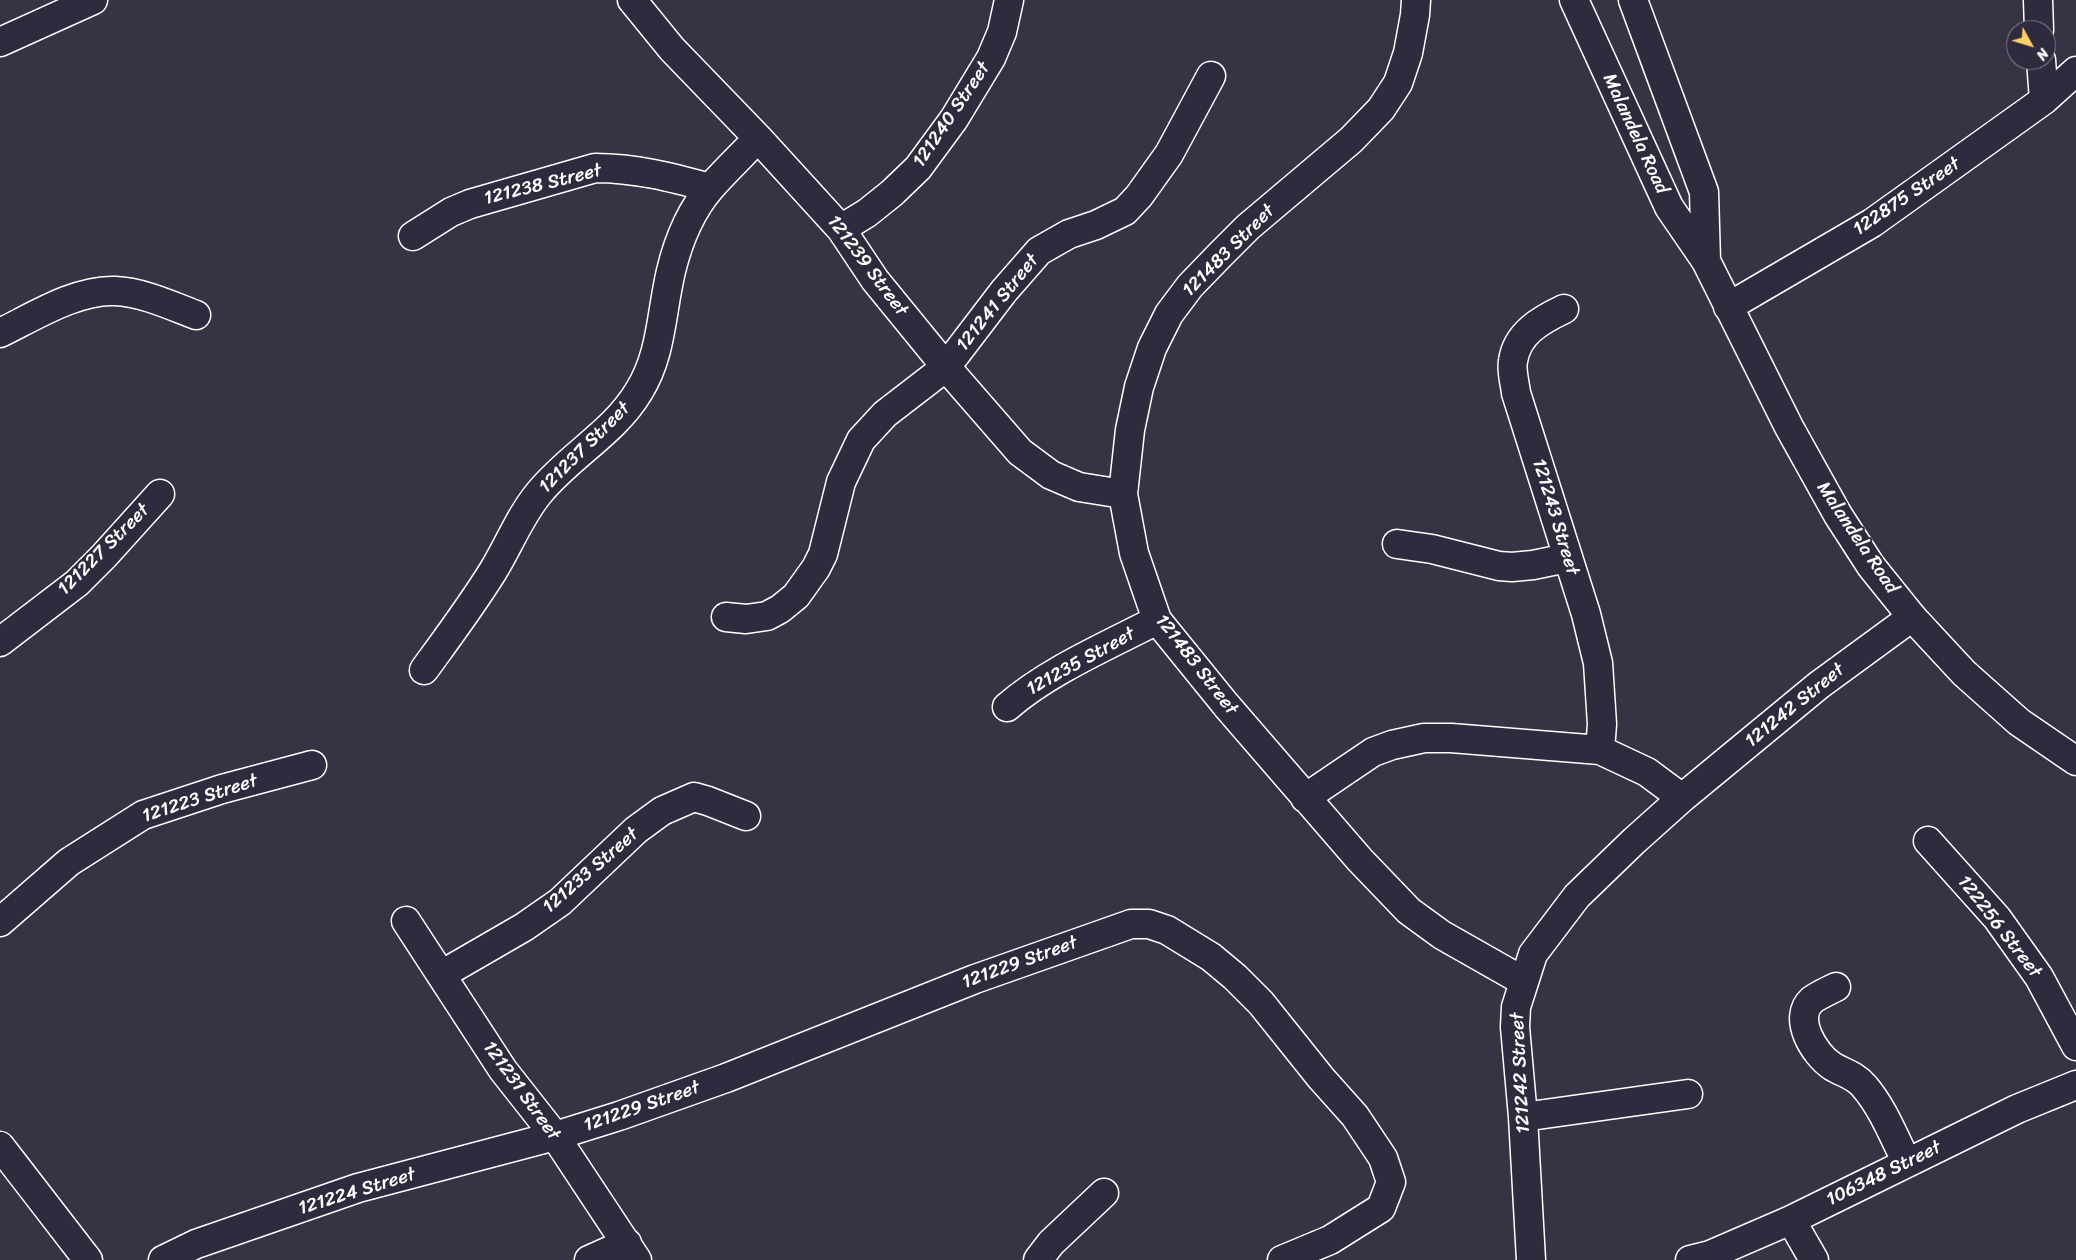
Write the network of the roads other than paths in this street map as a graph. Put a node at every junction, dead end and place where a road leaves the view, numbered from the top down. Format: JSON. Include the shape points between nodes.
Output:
{"nodes":[{"id":1,"x":93,"y":0,"type":"edge"},
{"id":2,"x":632,"y":0,"type":"edge"},
{"id":3,"x":1009,"y":0,"type":"edge"},
{"id":4,"x":1416,"y":0,"type":"edge"},
{"id":5,"x":1574,"y":0,"type":"edge"},
{"id":6,"x":1633,"y":0,"type":"edge"},
{"id":7,"x":2038,"y":0,"type":"edge"},
{"id":8,"x":2039,"y":20,"type":"edge"},
{"id":9,"x":0,"y":42,"type":"edge"},
{"id":10,"x":2042,"y":70,"type":"edge"},
{"id":11,"x":2076,"y":71,"type":"edge"},
{"id":12,"x":1211,"y":76,"type":"dead end"},
{"id":13,"x":2044,"y":100,"type":"junction"},
{"id":14,"x":758,"y":138,"type":"junction"},
{"id":15,"x":710,"y":188,"type":"junction"},
{"id":16,"x":841,"y":229,"type":"junction"},
{"id":17,"x":413,"y":236,"type":"dead end"},
{"id":18,"x":1706,"y":261,"type":"junction"},
{"id":19,"x":1728,"y":308,"type":"junction"},
{"id":20,"x":1564,"y":310,"type":"dead end"},
{"id":21,"x":196,"y":315,"type":"dead end"},
{"id":22,"x":0,"y":333,"type":"edge"},
{"id":23,"x":946,"y":367,"type":"junction"},
{"id":24,"x":160,"y":494,"type":"dead end"},
{"id":25,"x":1123,"y":494,"type":"junction"},
{"id":26,"x":1397,"y":544,"type":"dead end"},
{"id":27,"x":1567,"y":558,"type":"junction"},
{"id":28,"x":726,"y":617,"type":"dead end"},
{"id":29,"x":1912,"y":617,"type":"junction"},
{"id":30,"x":1157,"y":620,"type":"junction"},
{"id":31,"x":0,"y":642,"type":"edge"},
{"id":32,"x":424,"y":670,"type":"dead end"},
{"id":33,"x":1007,"y":707,"type":"dead end"},
{"id":34,"x":1600,"y":750,"type":"junction"},
{"id":35,"x":2076,"y":761,"type":"edge"},
{"id":36,"x":312,"y":765,"type":"dead end"},
{"id":37,"x":1305,"y":798,"type":"junction"},
{"id":38,"x":1682,"y":798,"type":"junction"},
{"id":39,"x":746,"y":816,"type":"dead end"},
{"id":40,"x":1928,"y":840,"type":"dead end"},
{"id":41,"x":406,"y":921,"type":"dead end"},
{"id":42,"x":0,"y":922,"type":"edge"},
{"id":43,"x":441,"y":975,"type":"junction"},
{"id":44,"x":1523,"y":981,"type":"junction"},
{"id":45,"x":1836,"y":987,"type":"dead end"},
{"id":46,"x":2076,"y":1046,"type":"edge"},
{"id":47,"x":2076,"y":1085,"type":"edge"},
{"id":48,"x":1688,"y":1094,"type":"dead end"},
{"id":49,"x":1523,"y":1117,"type":"junction"},
{"id":50,"x":555,"y":1136,"type":"junction"},
{"id":51,"x":0,"y":1146,"type":"edge"},
{"id":52,"x":1907,"y":1163,"type":"junction"},
{"id":53,"x":1104,"y":1193,"type":"dead end"},
{"id":54,"x":1791,"y":1220,"type":"junction"},
{"id":55,"x":632,"y":1252,"type":"edge"},
{"id":56,"x":88,"y":1260,"type":"edge"},
{"id":57,"x":163,"y":1260,"type":"edge"},
{"id":58,"x":589,"y":1260,"type":"edge"},
{"id":59,"x":1038,"y":1260,"type":"edge"},
{"id":60,"x":1282,"y":1260,"type":"edge"},
{"id":61,"x":1531,"y":1260,"type":"edge"},
{"id":62,"x":1690,"y":1260,"type":"edge"},
{"id":63,"x":1814,"y":1260,"type":"edge"}],
"edges":[{"from":1,"to":9,"type":"street"},
{"from":2,"to":14,"type":"street","name":"121239 Street","via":[[672,49]]},
{"from":3,"to":16,"type":"street","name":"121240 Street","via":[[1002,32],[991,58],[944,133],[918,168],[892,193]]},
{"from":4,"to":25,"type":"street","name":"121483 Street","via":[[1408,53],[1398,83],[1381,109],[1351,140],[1248,227],[1190,286],[1169,314],[1152,348],[1139,387],[1130,430]]},
{"from":5,"to":18,"type":"street","name":"Malandela Road","via":[[1669,208]]},
{"from":6,"to":18,"type":"street","name":"Malandela Road","via":[[1704,192]]},
{"from":7,"to":8,"type":"street"},
{"from":10,"to":13,"type":"street"},
{"from":11,"to":13,"type":"street","name":"122875 Street"},
{"from":12,"to":23,"type":"street","name":"121241 Street","via":[[1169,154],[1139,196],[1125,211],[1068,234],[1038,251]]},
{"from":13,"to":19,"type":"street","name":"122875 Street","via":[[1872,223]]},
{"from":14,"to":15,"type":"street","name":"121237 Street"},
{"from":14,"to":16,"type":"street","name":"121239 Street"},
{"from":15,"to":17,"type":"street","name":"121238 Street","via":[[637,170],[595,168],[470,204]]},
{"from":15,"to":32,"type":"street","name":"121237 Street","via":[[685,228],[671,272],[658,348],[639,392],[607,431],[558,472],[540,492],[476,599]]},
{"from":16,"to":23,"type":"street","name":"121239 Street","via":[[875,280]]},
{"from":18,"to":19,"type":"street","name":"Malandela Road"},
{"from":19,"to":29,"type":"street","name":"Malandela Road","via":[[1788,427],[1838,515]]},
{"from":20,"to":27,"type":"street","name":"121243 Street","via":[[1540,321],[1520,340],[1513,362],[1516,393]]},
{"from":21,"to":22,"type":"street","via":[[133,294],[99,291],[77,297]]},
{"from":23,"to":25,"type":"street","name":"121239 Street","via":[[1036,466],[1079,486]]},
{"from":23,"to":28,"type":"street","name":"121241 Street","via":[[884,414],[861,440],[841,482],[823,554],[796,596],[767,616]]},
{"from":24,"to":31,"type":"street","name":"121227 Street","via":[[77,583]]},
{"from":25,"to":30,"type":"street","name":"121483 Street","via":[[1134,553]]},
{"from":26,"to":27,"type":"street","via":[[1432,549],[1498,566],[1533,565]]},
{"from":27,"to":34,"type":"street","name":"121243 Street","via":[[1598,663],[1602,716]]},
{"from":29,"to":35,"type":"street","name":"Malandela Road","via":[[1964,673],[2005,710]]},
{"from":29,"to":38,"type":"street","name":"121242 Street","via":[[1819,684]]},
{"from":30,"to":33,"type":"street","name":"121235 Street","via":[[1046,679]]},
{"from":30,"to":37,"type":"street","name":"121483 Street"},
{"from":34,"to":37,"type":"street","via":[[1424,738],[1373,752]]},
{"from":34,"to":38,"type":"street","via":[[1647,772]]},
{"from":36,"to":42,"type":"street","name":"121223 Street","via":[[222,789],[144,815],[69,862]]},
{"from":37,"to":44,"type":"street","name":"121483 Street","via":[[1409,911]]},
{"from":38,"to":44,"type":"street","name":"121242 Street","via":[[1576,896],[1532,954]]},
{"from":39,"to":43,"type":"street","name":"121233 Street","via":[[694,797],[662,811],[636,830],[560,902]]},
{"from":40,"to":46,"type":"street","name":"122256 Street","via":[[1997,918],[2039,977]]},
{"from":41,"to":43,"type":"street","name":"121231 Street"},
{"from":43,"to":50,"type":"street","name":"121231 Street","via":[[503,1070]]},
{"from":44,"to":49,"type":"street","name":"121242 Street","via":[[1515,1027]]},
{"from":45,"to":52,"type":"street","via":[[1812,1000],[1805,1011],[1807,1032],[1820,1055],[1864,1086]]},
{"from":47,"to":52,"type":"street","name":"106348 Street","via":[[2017,1109]]},
{"from":48,"to":49,"type":"street"},
{"from":49,"to":61,"type":"street","name":"121242 Street"},
{"from":50,"to":55,"type":"street","name":"121231 Street"},
{"from":50,"to":57,"type":"street","name":"121224 Street","via":[[358,1188],[196,1244]]},
{"from":50,"to":60,"type":"street","name":"121229 Street","via":[[726,1078],[1069,945],[1131,924],[1149,924],[1167,930],[1211,957],[1261,1003],[1377,1146],[1391,1182],[1381,1208],[1330,1240]]},
{"from":51,"to":56,"type":"street"},
{"from":52,"to":54,"type":"street","name":"106348 Street"},
{"from":53,"to":59,"type":"street"},
{"from":54,"to":62,"type":"street","name":"106348 Street","via":[[1710,1255]]},
{"from":54,"to":63,"type":"street"},
{"from":55,"to":58,"type":"street"}]}
